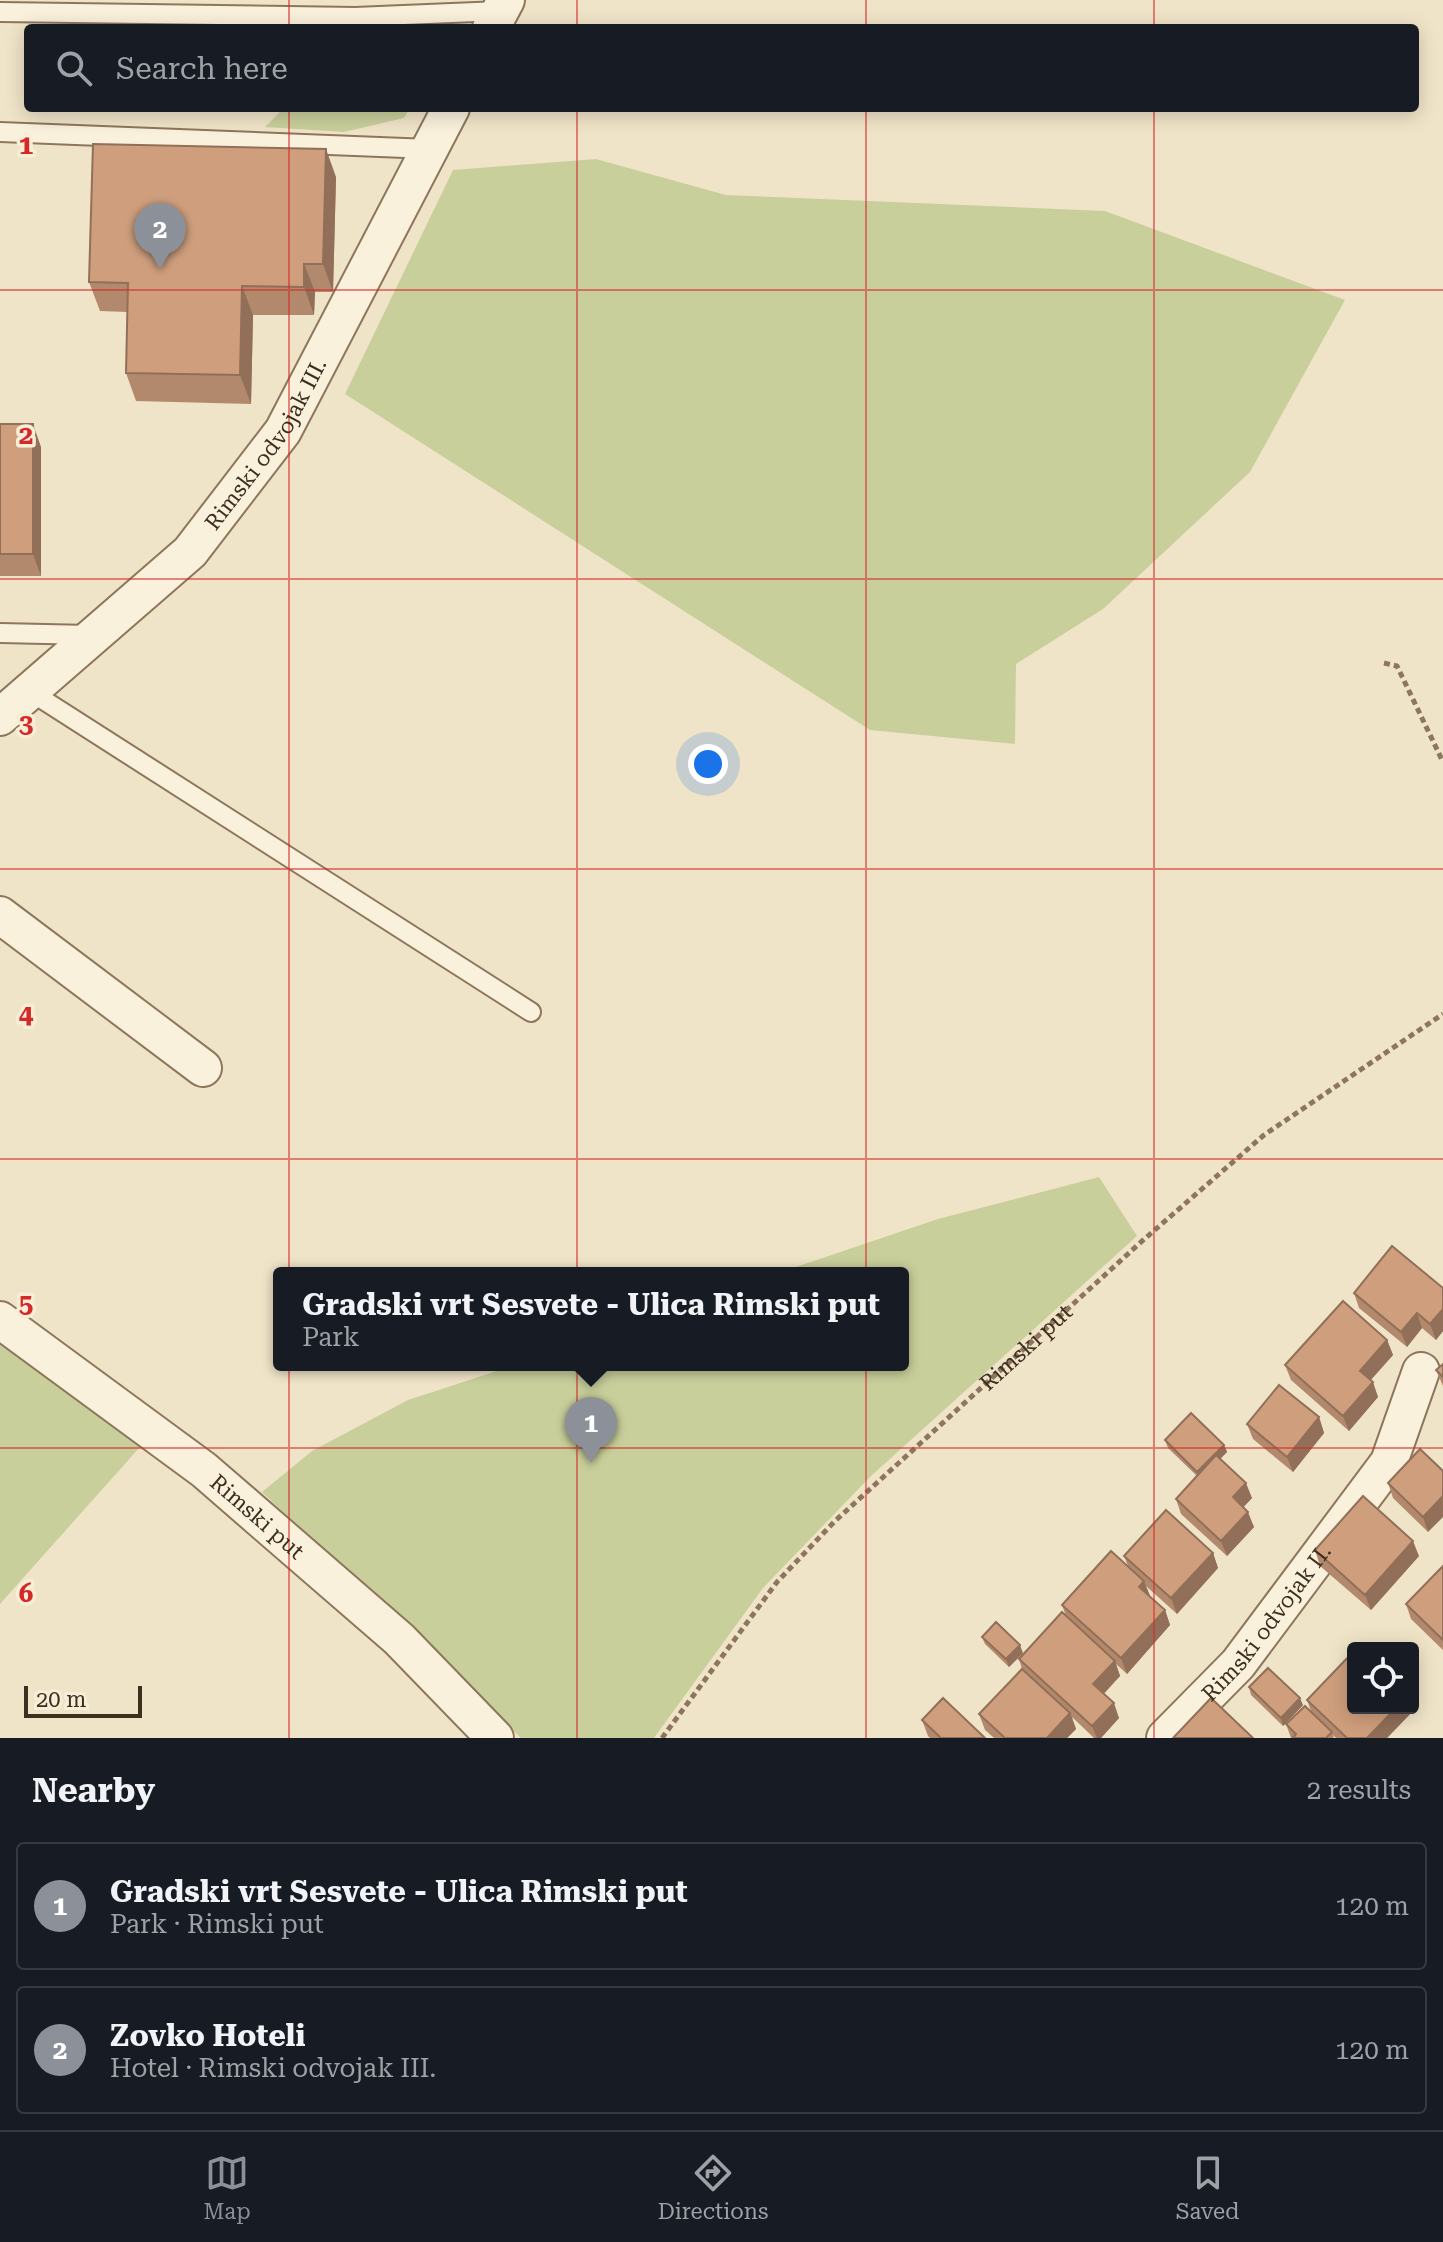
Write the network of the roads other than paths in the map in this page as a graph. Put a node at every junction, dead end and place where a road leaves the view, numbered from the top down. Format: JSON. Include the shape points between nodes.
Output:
{"nodes":[{"id":1,"x":0,"y":12,"type":"edge"},
{"id":2,"x":499,"y":13,"type":"edge"},
{"id":3,"x":449,"y":112,"type":"edge"},
{"id":4,"x":0,"y":132,"type":"edge"},
{"id":5,"x":430,"y":149,"type":"junction"},
{"id":6,"x":0,"y":633,"type":"edge"},
{"id":7,"x":96,"y":635,"type":"junction"},
{"id":8,"x":31,"y":692,"type":"junction"},
{"id":9,"x":0,"y":717,"type":"edge"},
{"id":10,"x":0,"y":915,"type":"edge"},
{"id":11,"x":531,"y":1012,"type":"dead end"},
{"id":12,"x":203,"y":1068,"type":"dead end"},
{"id":13,"x":0,"y":1320,"type":"edge"},
{"id":14,"x":1421,"y":1371,"type":"dead end"},
{"id":15,"x":495,"y":1738,"type":"edge"},
{"id":16,"x":1165,"y":1738,"type":"edge"}],
"edges":[{"from":1,"to":2,"type":"lane","via":[[355,17]]},
{"from":3,"to":5,"type":"street","name":"Rimski odvojak III."},
{"from":4,"to":5,"type":"lane"},
{"from":5,"to":7,"type":"street","name":"Rimski odvojak III.","via":[[283,431],[190,552]]},
{"from":6,"to":7,"type":"lane"},
{"from":7,"to":8,"type":"street","name":"Rimski odvojak III."},
{"from":8,"to":9,"type":"street","name":"Rimski odvojak III."},
{"from":8,"to":11,"type":"lane"},
{"from":10,"to":12,"type":"street"},
{"from":13,"to":15,"type":"street","name":"Rimski put","via":[[204,1470],[399,1639]]},
{"from":14,"to":16,"type":"street","name":"Rimski odvojak II.","via":[[1389,1462],[1238,1664]]}]}
